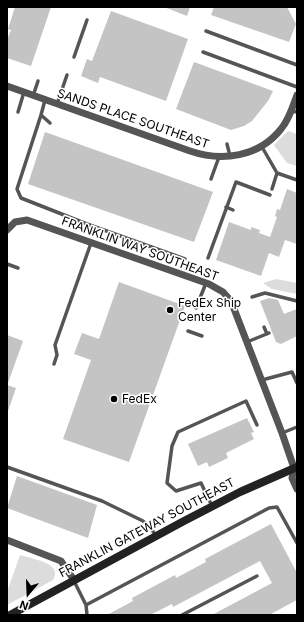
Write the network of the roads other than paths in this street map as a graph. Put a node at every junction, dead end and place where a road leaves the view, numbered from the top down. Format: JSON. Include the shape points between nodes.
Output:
{"nodes":[{"id":1,"x":87,"y":20,"type":"dead end"},
{"id":2,"x":206,"y":31,"type":"dead end"},
{"id":3,"x":203,"y":52,"type":"dead end"},
{"id":4,"x":74,"y":56,"type":"dead end"},
{"id":5,"x":297,"y":66,"type":"edge"},
{"id":6,"x":67,"y":75,"type":"dead end"},
{"id":7,"x":38,"y":81,"type":"dead end"},
{"id":8,"x":7,"y":86,"type":"edge"},
{"id":9,"x":297,"y":87,"type":"edge"},
{"id":10,"x":24,"y":92,"type":"junction"},
{"id":11,"x":297,"y":95,"type":"edge"},
{"id":12,"x":33,"y":96,"type":"junction"},
{"id":13,"x":45,"y":100,"type":"junction"},
{"id":14,"x":57,"y":104,"type":"junction"},
{"id":15,"x":18,"y":112,"type":"dead end"},
{"id":16,"x":294,"y":112,"type":"edge"},
{"id":17,"x":41,"y":115,"type":"junction"},
{"id":18,"x":50,"y":123,"type":"dead end"},
{"id":19,"x":227,"y":144,"type":"dead end"},
{"id":20,"x":261,"y":146,"type":"junction"},
{"id":21,"x":219,"y":157,"type":"junction"},
{"id":22,"x":230,"y":157,"type":"junction"},
{"id":23,"x":277,"y":173,"type":"junction"},
{"id":24,"x":210,"y":179,"type":"dead end"},
{"id":25,"x":297,"y":180,"type":"edge"},
{"id":26,"x":272,"y":189,"type":"dead end"},
{"id":27,"x":270,"y":195,"type":"dead end"},
{"id":28,"x":226,"y":207,"type":"junction"},
{"id":29,"x":233,"y":210,"type":"dead end"},
{"id":30,"x":7,"y":230,"type":"edge"},
{"id":31,"x":91,"y":243,"type":"junction"},
{"id":32,"x":208,"y":258,"type":"dead end"},
{"id":33,"x":185,"y":259,"type":"dead end"},
{"id":34,"x":7,"y":264,"type":"edge"},
{"id":35,"x":18,"y":268,"type":"dead end"},
{"id":36,"x":206,"y":283,"type":"junction"},
{"id":37,"x":252,"y":297,"type":"dead end"},
{"id":38,"x":297,"y":301,"type":"edge"},
{"id":39,"x":196,"y":308,"type":"dead end"},
{"id":40,"x":264,"y":327,"type":"dead end"},
{"id":41,"x":188,"y":331,"type":"dead end"},
{"id":42,"x":202,"y":336,"type":"dead end"},
{"id":43,"x":247,"y":342,"type":"junction"},
{"id":44,"x":54,"y":364,"type":"dead end"},
{"id":45,"x":262,"y":380,"type":"junction"},
{"id":46,"x":297,"y":383,"type":"edge"},
{"id":47,"x":257,"y":425,"type":"dead end"},
{"id":48,"x":297,"y":427,"type":"edge"},
{"id":49,"x":282,"y":433,"type":"junction"},
{"id":50,"x":7,"y":467,"type":"edge"},
{"id":51,"x":296,"y":469,"type":"edge"},
{"id":52,"x":297,"y":489,"type":"edge"},
{"id":53,"x":212,"y":507,"type":"junction"},
{"id":54,"x":156,"y":536,"type":"junction"},
{"id":55,"x":7,"y":540,"type":"edge"},
{"id":56,"x":297,"y":543,"type":"edge"},
{"id":57,"x":257,"y":576,"type":"dead end"},
{"id":58,"x":74,"y":580,"type":"junction"},
{"id":59,"x":86,"y":605,"type":"junction"},
{"id":60,"x":10,"y":615,"type":"edge"},
{"id":61,"x":87,"y":615,"type":"edge"},
{"id":62,"x":182,"y":615,"type":"edge"}],
"edges":[{"from":1,"to":4,"type":"lane"},
{"from":2,"to":5,"type":"lane"},
{"from":3,"to":9,"type":"lane"},
{"from":6,"to":14,"type":"lane"},
{"from":7,"to":12,"type":"lane"},
{"from":8,"to":10,"type":"street","name":"SANDS PLACE SOUTHEAST"},
{"from":10,"to":12,"type":"street","name":"SANDS PLACE SOUTHEAST"},
{"from":10,"to":15,"type":"lane"},
{"from":11,"to":16,"type":"street","name":"SANDS PLACE SOUTHEAST"},
{"from":12,"to":13,"type":"street","name":"SANDS PLACE SOUTHEAST"},
{"from":13,"to":14,"type":"street","name":"SANDS PLACE SOUTHEAST"},
{"from":13,"to":17,"type":"lane"},
{"from":14,"to":21,"type":"street","name":"SANDS PLACE SOUTHEAST","via":[[190,152]]},
{"from":16,"to":20,"type":"street","name":"SANDS PLACE SOUTHEAST","via":[[282,129]]},
{"from":17,"to":18,"type":"lane"},
{"from":17,"to":33,"type":"lane","via":[[18,189],[21,198]]},
{"from":19,"to":22,"type":"lane"},
{"from":20,"to":22,"type":"street","name":"SANDS PLACE SOUTHEAST"},
{"from":20,"to":23,"type":"lane"},
{"from":21,"to":22,"type":"street","name":"SANDS PLACE SOUTHEAST"},
{"from":21,"to":24,"type":"lane"},
{"from":23,"to":25,"type":"lane"},
{"from":23,"to":26,"type":"lane"},
{"from":27,"to":28,"type":"lane","via":[[236,182]]},
{"from":28,"to":29,"type":"lane"},
{"from":28,"to":32,"type":"lane"},
{"from":30,"to":31,"type":"street","name":"FRANKLIN WAY SOUTHEAST","via":[[15,222],[27,220]]},
{"from":31,"to":36,"type":"street","name":"FRANKLIN WAY SOUTHEAST"},
{"from":31,"to":44,"type":"lane","via":[[55,344],[57,355]]},
{"from":34,"to":35,"type":"lane"},
{"from":36,"to":39,"type":"lane"},
{"from":36,"to":43,"type":"street","name":"FRANKLIN WAY SOUTHEAST","via":[[222,292],[231,301]]},
{"from":37,"to":38,"type":"lane","via":[[265,293]]},
{"from":40,"to":43,"type":"lane","via":[[268,334]]},
{"from":41,"to":42,"type":"lane"},
{"from":43,"to":45,"type":"street","name":"FRANKLIN WAY SOUTHEAST"},
{"from":45,"to":46,"type":"lane","via":[[292,372]]},
{"from":45,"to":49,"type":"street","name":"FRANKLIN WAY SOUTHEAST"},
{"from":47,"to":53,"type":"lane","via":[[246,401],[178,432],[172,446],[167,483],[176,491],[201,483]]},
{"from":48,"to":49,"type":"lane"},
{"from":49,"to":51,"type":"street","name":"FRANKLIN WAY SOUTHEAST"},
{"from":50,"to":54,"type":"lane","via":[[102,501],[144,521]]},
{"from":51,"to":52,"type":"street","name":"FRANKLIN WAY SOUTHEAST","via":[[292,478]]},
{"from":51,"to":53,"type":"street","name":"FRANKLIN GATEWAY SOUTHEAST"},
{"from":53,"to":54,"type":"street","name":"FRANKLIN GATEWAY SOUTHEAST"},
{"from":54,"to":58,"type":"street","name":"FRANKLIN GATEWAY SOUTHEAST"},
{"from":55,"to":58,"type":"street","via":[[55,557],[66,566]]},
{"from":56,"to":59,"type":"lane","via":[[277,507],[269,508]]},
{"from":57,"to":62,"type":"lane"},
{"from":58,"to":59,"type":"lane"},
{"from":58,"to":60,"type":"street","name":"FRANKLIN GATEWAY SOUTHEAST"},
{"from":59,"to":61,"type":"lane"}]}
